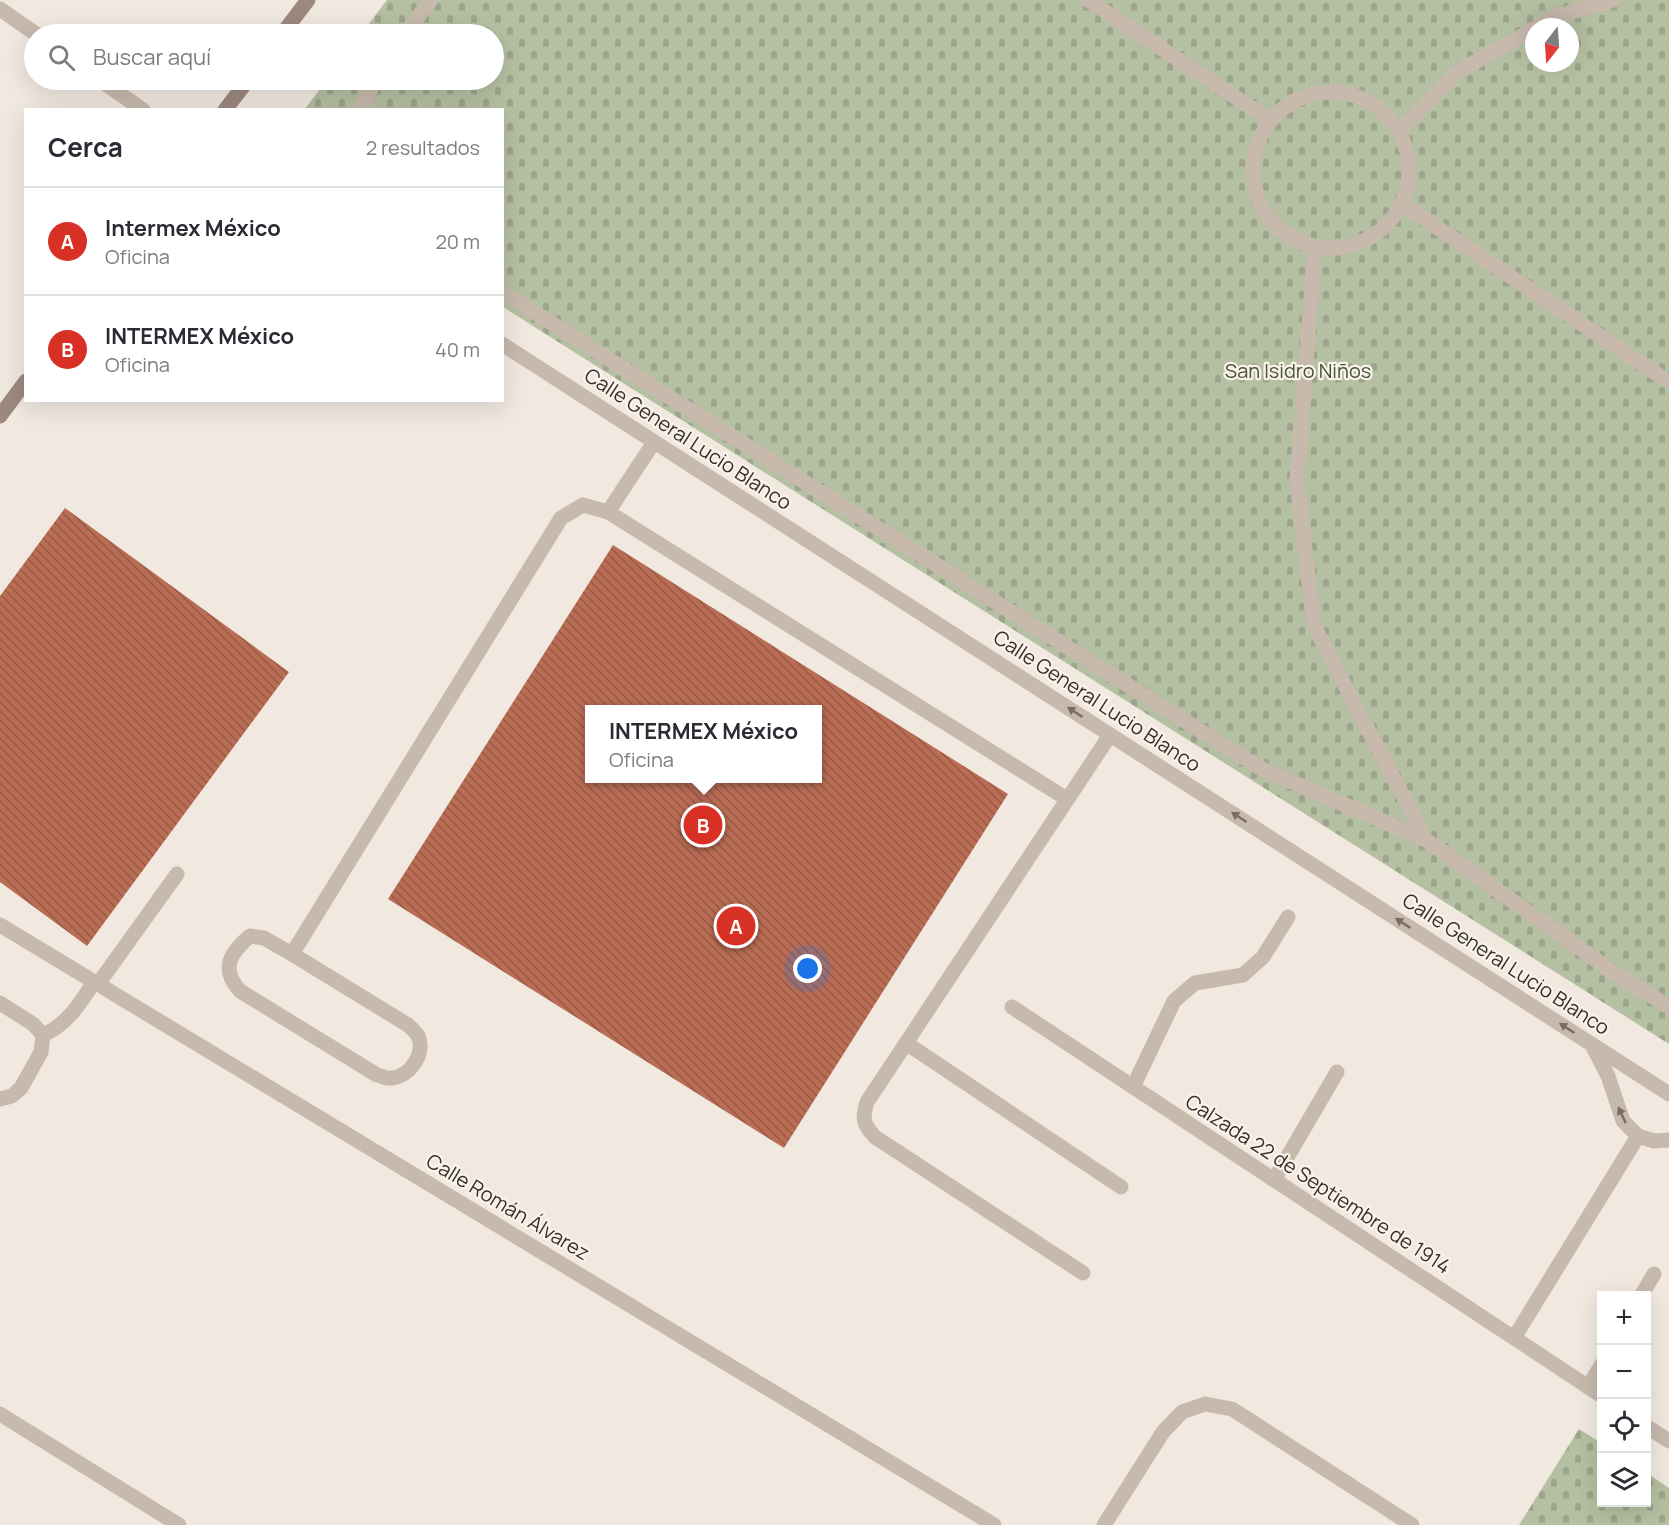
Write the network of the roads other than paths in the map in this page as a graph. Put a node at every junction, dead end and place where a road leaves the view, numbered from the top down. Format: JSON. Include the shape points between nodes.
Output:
{"nodes":[{"id":1,"x":308,"y":0,"type":"edge"},
{"id":2,"x":431,"y":0,"type":"edge"},
{"id":3,"x":1088,"y":0,"type":"edge"},
{"id":4,"x":1613,"y":0,"type":"edge"},
{"id":5,"x":0,"y":9,"type":"edge"},
{"id":6,"x":1554,"y":18,"type":"edge"},
{"id":7,"x":290,"y":24,"type":"edge"},
{"id":8,"x":413,"y":24,"type":"edge"},
{"id":9,"x":24,"y":26,"type":"edge"},
{"id":10,"x":1525,"y":34,"type":"edge"},
{"id":11,"x":114,"y":90,"type":"edge"},
{"id":12,"x":240,"y":90,"type":"edge"},
{"id":13,"x":370,"y":90,"type":"edge"},
{"id":14,"x":140,"y":108,"type":"edge"},
{"id":15,"x":227,"y":108,"type":"edge"},
{"id":16,"x":362,"y":108,"type":"edge"},
{"id":17,"x":1270,"y":120,"type":"junction"},
{"id":18,"x":1399,"y":132,"type":"junction"},
{"id":19,"x":1402,"y":204,"type":"junction"},
{"id":20,"x":1315,"y":247,"type":"junction"},
{"id":21,"x":504,"y":293,"type":"edge"},
{"id":22,"x":504,"y":345,"type":"edge"},
{"id":23,"x":1669,"y":382,"type":"edge"},
{"id":24,"x":24,"y":384,"type":"edge"},
{"id":25,"x":0,"y":416,"type":"edge"},
{"id":26,"x":654,"y":442,"type":"junction"},
{"id":27,"x":608,"y":512,"type":"junction"},
{"id":28,"x":1110,"y":735,"type":"junction"},
{"id":29,"x":1067,"y":799,"type":"junction"},
{"id":30,"x":1426,"y":840,"type":"junction"},
{"id":31,"x":177,"y":874,"type":"dead end"},
{"id":32,"x":1288,"y":917,"type":"dead end"},
{"id":33,"x":0,"y":925,"type":"edge"},
{"id":34,"x":292,"y":954,"type":"junction"},
{"id":35,"x":96,"y":983,"type":"junction"},
{"id":36,"x":0,"y":1003,"type":"edge"},
{"id":37,"x":1012,"y":1007,"type":"dead end"},
{"id":38,"x":1669,"y":1007,"type":"edge"},
{"id":39,"x":44,"y":1035,"type":"junction"},
{"id":40,"x":906,"y":1043,"type":"junction"},
{"id":41,"x":1592,"y":1045,"type":"junction"},
{"id":42,"x":1337,"y":1072,"type":"dead end"},
{"id":43,"x":1133,"y":1087,"type":"junction"},
{"id":44,"x":1669,"y":1094,"type":"edge"},
{"id":45,"x":0,"y":1099,"type":"edge"},
{"id":46,"x":1638,"y":1136,"type":"junction"},
{"id":47,"x":1669,"y":1140,"type":"edge"},
{"id":48,"x":1274,"y":1180,"type":"junction"},
{"id":49,"x":1121,"y":1187,"type":"dead end"},
{"id":50,"x":1083,"y":1273,"type":"dead end"},
{"id":51,"x":1654,"y":1274,"type":"dead end"},
{"id":52,"x":1644,"y":1291,"type":"edge"},
{"id":53,"x":1514,"y":1338,"type":"junction"},
{"id":54,"x":1597,"y":1372,"type":"edge"},
{"id":55,"x":1588,"y":1387,"type":"junction"},
{"id":56,"x":1597,"y":1393,"type":"edge"},
{"id":57,"x":0,"y":1414,"type":"edge"},
{"id":58,"x":1651,"y":1429,"type":"edge"},
{"id":59,"x":1669,"y":1440,"type":"edge"},
{"id":60,"x":179,"y":1525,"type":"edge"},
{"id":61,"x":994,"y":1525,"type":"edge"},
{"id":62,"x":1104,"y":1525,"type":"edge"},
{"id":63,"x":1412,"y":1525,"type":"edge"}],
"edges":[{"from":1,"to":7,"type":"street"},
{"from":2,"to":8,"type":"street"},
{"from":3,"to":17,"type":"street"},
{"from":4,"to":6,"type":"street"},
{"from":5,"to":9,"type":"street"},
{"from":10,"to":18,"type":"street","via":[[1457,72]]},
{"from":11,"to":14,"type":"street"},
{"from":12,"to":15,"type":"street"},
{"from":13,"to":16,"type":"street"},
{"from":17,"to":18,"type":"street","via":[[1296,100],[1337,92],[1362,99],[1383,112]]},
{"from":17,"to":20,"type":"street","via":[[1256,143],[1252,170],[1256,197],[1269,220],[1290,237]]},
{"from":18,"to":19,"type":"street","via":[[1408,155],[1409,180]]},
{"from":19,"to":20,"type":"street","via":[[1387,225],[1366,241],[1341,248]]},
{"from":19,"to":23,"type":"street"},
{"from":20,"to":30,"type":"street","via":[[1297,480],[1314,626]]},
{"from":21,"to":30,"type":"street","via":[[1260,768]]},
{"from":22,"to":26,"type":"street","name":"Calle General Lucio Blanco"},
{"from":24,"to":25,"type":"street"},
{"from":26,"to":27,"type":"street"},
{"from":28,"to":26,"type":"street","name":"Calle General Lucio Blanco","one_way":true},
{"from":27,"to":29,"type":"street"},
{"from":27,"to":34,"type":"street","via":[[583,504],[561,518]]},
{"from":28,"to":29,"type":"street"},
{"from":41,"to":28,"type":"street","name":"Calle General Lucio Blanco","one_way":true},
{"from":29,"to":40,"type":"street"},
{"from":30,"to":38,"type":"street"},
{"from":31,"to":35,"type":"street"},
{"from":32,"to":43,"type":"street","via":[[1263,957],[1243,975],[1195,983],[1174,1001]]},
{"from":33,"to":35,"type":"street","name":"Calle Román Álvarez"},
{"from":34,"to":34,"type":"street","via":[[264,938],[250,936],[232,956],[228,969],[231,981],[240,991],[378,1075],[390,1079],[403,1076],[417,1059],[420,1047],[417,1035],[408,1025]]},
{"from":35,"to":39,"type":"street","via":[[63,1023]]},
{"from":35,"to":61,"type":"street","name":"Calle Román Álvarez"},
{"from":36,"to":39,"type":"street"},
{"from":37,"to":43,"type":"street","name":"Calzada 22 de Septiembre de 1914"},
{"from":39,"to":45,"type":"street","via":[[41,1052],[21,1088]]},
{"from":40,"to":49,"type":"street"},
{"from":40,"to":50,"type":"street","via":[[867,1102],[863,1114],[866,1127],[874,1137]]},
{"from":41,"to":44,"type":"street","name":"Calle General Lucio Blanco"},
{"from":46,"to":41,"type":"street","one_way":true,"via":[[1623,1121],[1608,1076]]},
{"from":42,"to":48,"type":"street"},
{"from":43,"to":48,"type":"street","name":"Calzada 22 de Septiembre de 1914"},
{"from":46,"to":47,"type":"street"},
{"from":46,"to":53,"type":"street"},
{"from":48,"to":53,"type":"street","name":"Calzada 22 de Septiembre de 1914"},
{"from":51,"to":52,"type":"street"},
{"from":53,"to":55,"type":"street","name":"Calzada 22 de Septiembre de 1914"},
{"from":54,"to":55,"type":"street"},
{"from":55,"to":56,"type":"street","name":"Calzada 22 de Septiembre de 1914"},
{"from":57,"to":60,"type":"street"},
{"from":58,"to":59,"type":"street"},
{"from":62,"to":63,"type":"street","via":[[1163,1432],[1182,1412],[1205,1404],[1232,1409]]}]}
